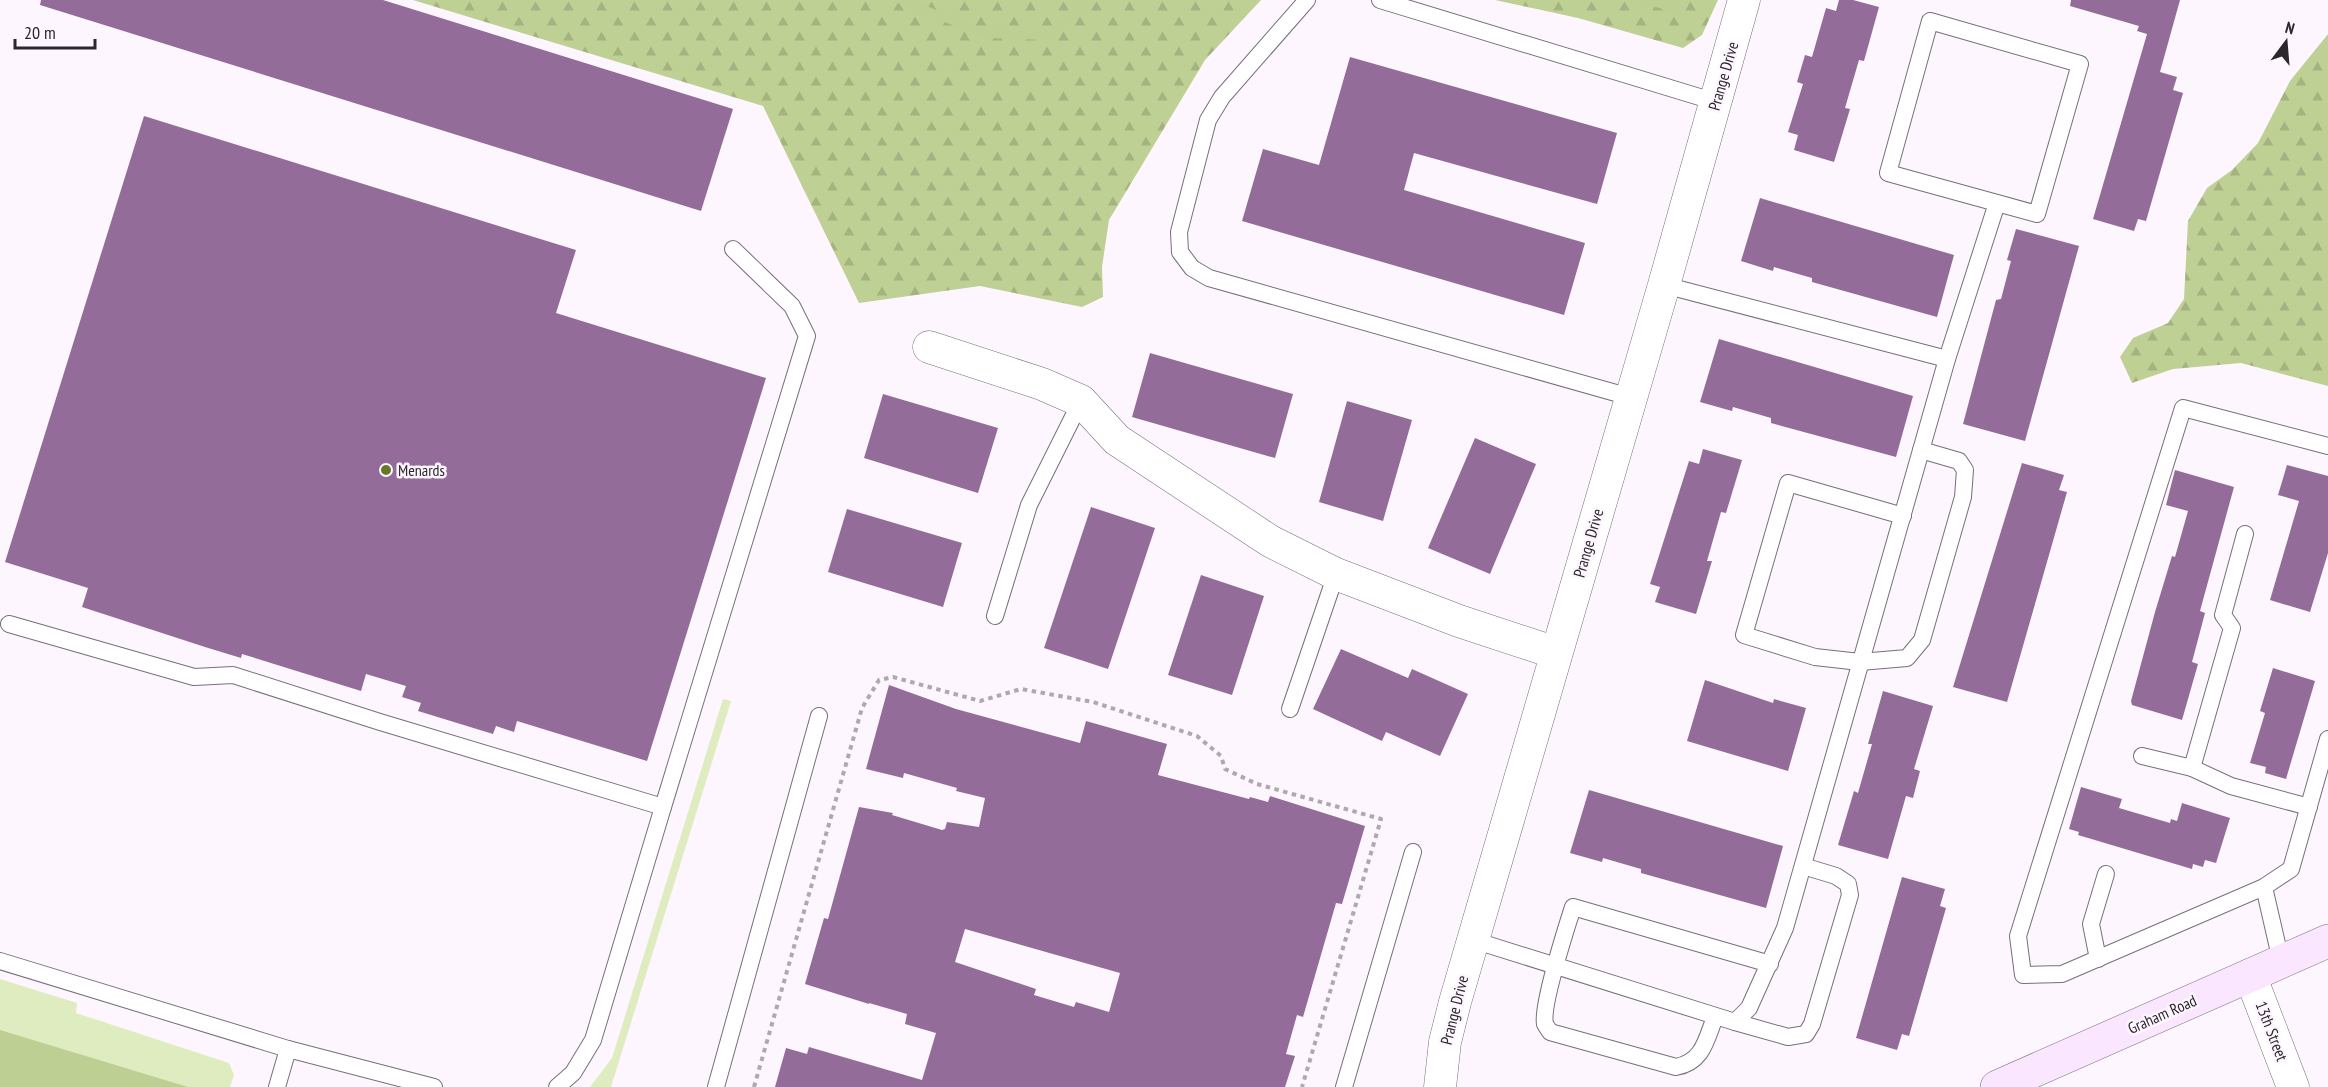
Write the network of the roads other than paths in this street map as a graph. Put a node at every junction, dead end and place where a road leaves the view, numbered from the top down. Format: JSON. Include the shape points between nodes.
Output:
{"nodes":[{"id":1,"x":1307,"y":0,"type":"edge"},
{"id":2,"x":1380,"y":0,"type":"edge"},
{"id":3,"x":1744,"y":0,"type":"edge"},
{"id":4,"x":1716,"y":102,"type":"junction"},
{"id":5,"x":1997,"y":203,"type":"junction"},
{"id":6,"x":733,"y":249,"type":"dead end"},
{"id":7,"x":1664,"y":285,"type":"junction"},
{"id":8,"x":929,"y":347,"type":"dead end"},
{"id":9,"x":1947,"y":359,"type":"junction"},
{"id":10,"x":1630,"y":397,"type":"junction"},
{"id":11,"x":1081,"y":401,"type":"junction"},
{"id":12,"x":2328,"y":446,"type":"edge"},
{"id":13,"x":1921,"y":450,"type":"junction"},
{"id":14,"x":1903,"y":516,"type":"junction"},
{"id":15,"x":2246,"y":534,"type":"dead end"},
{"id":16,"x":1336,"y":574,"type":"junction"},
{"id":17,"x":995,"y":616,"type":"dead end"},
{"id":18,"x":9,"y":624,"type":"dead end"},
{"id":19,"x":1556,"y":653,"type":"junction"},
{"id":20,"x":1860,"y":662,"type":"junction"},
{"id":21,"x":1290,"y":709,"type":"dead end"},
{"id":22,"x":819,"y":716,"type":"dead end"},
{"id":23,"x":2328,"y":739,"type":"edge"},
{"id":24,"x":2142,"y":756,"type":"dead end"},
{"id":25,"x":2192,"y":768,"type":"junction"},
{"id":26,"x":663,"y":807,"type":"junction"},
{"id":27,"x":2309,"y":807,"type":"junction"},
{"id":28,"x":1413,"y":852,"type":"dead end"},
{"id":29,"x":1803,"y":866,"type":"junction"},
{"id":30,"x":2106,"y":874,"type":"dead end"},
{"id":31,"x":2264,"y":887,"type":"junction"},
{"id":32,"x":1473,"y":940,"type":"junction"},
{"id":33,"x":2328,"y":941,"type":"edge"},
{"id":34,"x":2098,"y":959,"type":"junction"},
{"id":35,"x":0,"y":961,"type":"edge"},
{"id":36,"x":2281,"y":961,"type":"junction"},
{"id":37,"x":1770,"y":964,"type":"junction"},
{"id":38,"x":1556,"y":966,"type":"junction"},
{"id":39,"x":2250,"y":975,"type":"junction"},
{"id":40,"x":1715,"y":1017,"type":"junction"},
{"id":41,"x":1735,"y":1022,"type":"junction"},
{"id":42,"x":288,"y":1049,"type":"junction"},
{"id":43,"x":277,"y":1087,"type":"edge"},
{"id":44,"x":434,"y":1087,"type":"edge"},
{"id":45,"x":557,"y":1087,"type":"edge"},
{"id":46,"x":716,"y":1087,"type":"edge"},
{"id":47,"x":1344,"y":1087,"type":"edge"},
{"id":48,"x":1440,"y":1087,"type":"edge"},
{"id":49,"x":1996,"y":1087,"type":"edge"},
{"id":50,"x":2293,"y":1087,"type":"edge"}],
"edges":[{"from":1,"to":10,"type":"lane","via":[[1222,97],[1208,120],[1179,231],[1180,252],[1192,268],[1209,278]]},
{"from":2,"to":4,"type":"lane"},
{"from":3,"to":4,"type":"street","name":"Prange Drive"},
{"from":4,"to":7,"type":"street","name":"Prange Drive"},
{"from":5,"to":5,"type":"lane","via":[[2037,214],[2080,64],[1930,21],[1888,173]]},
{"from":5,"to":9,"type":"lane"},
{"from":6,"to":26,"type":"lane","via":[[792,306],[807,336]]},
{"from":7,"to":9,"type":"lane"},
{"from":7,"to":10,"type":"street","name":"Prange Drive"},
{"from":8,"to":11,"type":"street"},
{"from":9,"to":13,"type":"lane"},
{"from":10,"to":19,"type":"street","name":"Prange Drive"},
{"from":11,"to":16,"type":"street","via":[[1117,440],[1270,541]]},
{"from":11,"to":17,"type":"lane","via":[[1029,505]]},
{"from":12,"to":34,"type":"lane","via":[[2183,408],[2018,936],[2023,975],[2062,974]]},
{"from":13,"to":14,"type":"lane"},
{"from":13,"to":20,"type":"lane","via":[[1959,461],[1965,470],[1963,497],[1922,640],[1907,658]]},
{"from":14,"to":20,"type":"lane"},
{"from":14,"to":20,"type":"lane","via":[[1788,483],[1744,635],[1815,657]]},
{"from":15,"to":25,"type":"lane","via":[[2223,615],[2232,628]]},
{"from":16,"to":19,"type":"street"},
{"from":16,"to":21,"type":"lane"},
{"from":18,"to":26,"type":"lane","via":[[194,677],[232,675]]},
{"from":19,"to":32,"type":"street","name":"Prange Drive"},
{"from":20,"to":29,"type":"lane"},
{"from":22,"to":46,"type":"lane"},
{"from":23,"to":27,"type":"lane"},
{"from":24,"to":25,"type":"lane"},
{"from":25,"to":27,"type":"lane","via":[[2231,786]]},
{"from":26,"to":45,"type":"lane","via":[[593,1040],[573,1073]]},
{"from":27,"to":31,"type":"lane","via":[[2291,869]]},
{"from":28,"to":47,"type":"lane"},
{"from":29,"to":37,"type":"lane"},
{"from":29,"to":41,"type":"lane","via":[[1836,876],[1848,884],[1850,896],[1812,1024],[1806,1034],[1788,1037]]},
{"from":30,"to":34,"type":"lane","via":[[2091,924]]},
{"from":31,"to":34,"type":"lane"},
{"from":31,"to":36,"type":"lane"},
{"from":32,"to":38,"type":"lane"},
{"from":32,"to":48,"type":"street","name":"Prange Drive","via":[[1445,1042]]},
{"from":33,"to":36,"type":"main road","name":"Graham Road"},
{"from":35,"to":42,"type":"lane"},
{"from":36,"to":39,"type":"main road","name":"Graham Road"},
{"from":37,"to":38,"type":"lane","via":[[1573,907]]},
{"from":37,"to":41,"type":"lane","via":[[1749,1008]]},
{"from":38,"to":40,"type":"lane"},
{"from":38,"to":40,"type":"lane","via":[[1545,1013],[1545,1025],[1550,1032],[1676,1067],[1689,1065],[1699,1054]]},
{"from":39,"to":49,"type":"main road","name":"Graham Road"},
{"from":39,"to":50,"type":"street","name":"13th Street"},
{"from":40,"to":41,"type":"lane"},
{"from":42,"to":43,"type":"lane"},
{"from":42,"to":44,"type":"lane"}]}
